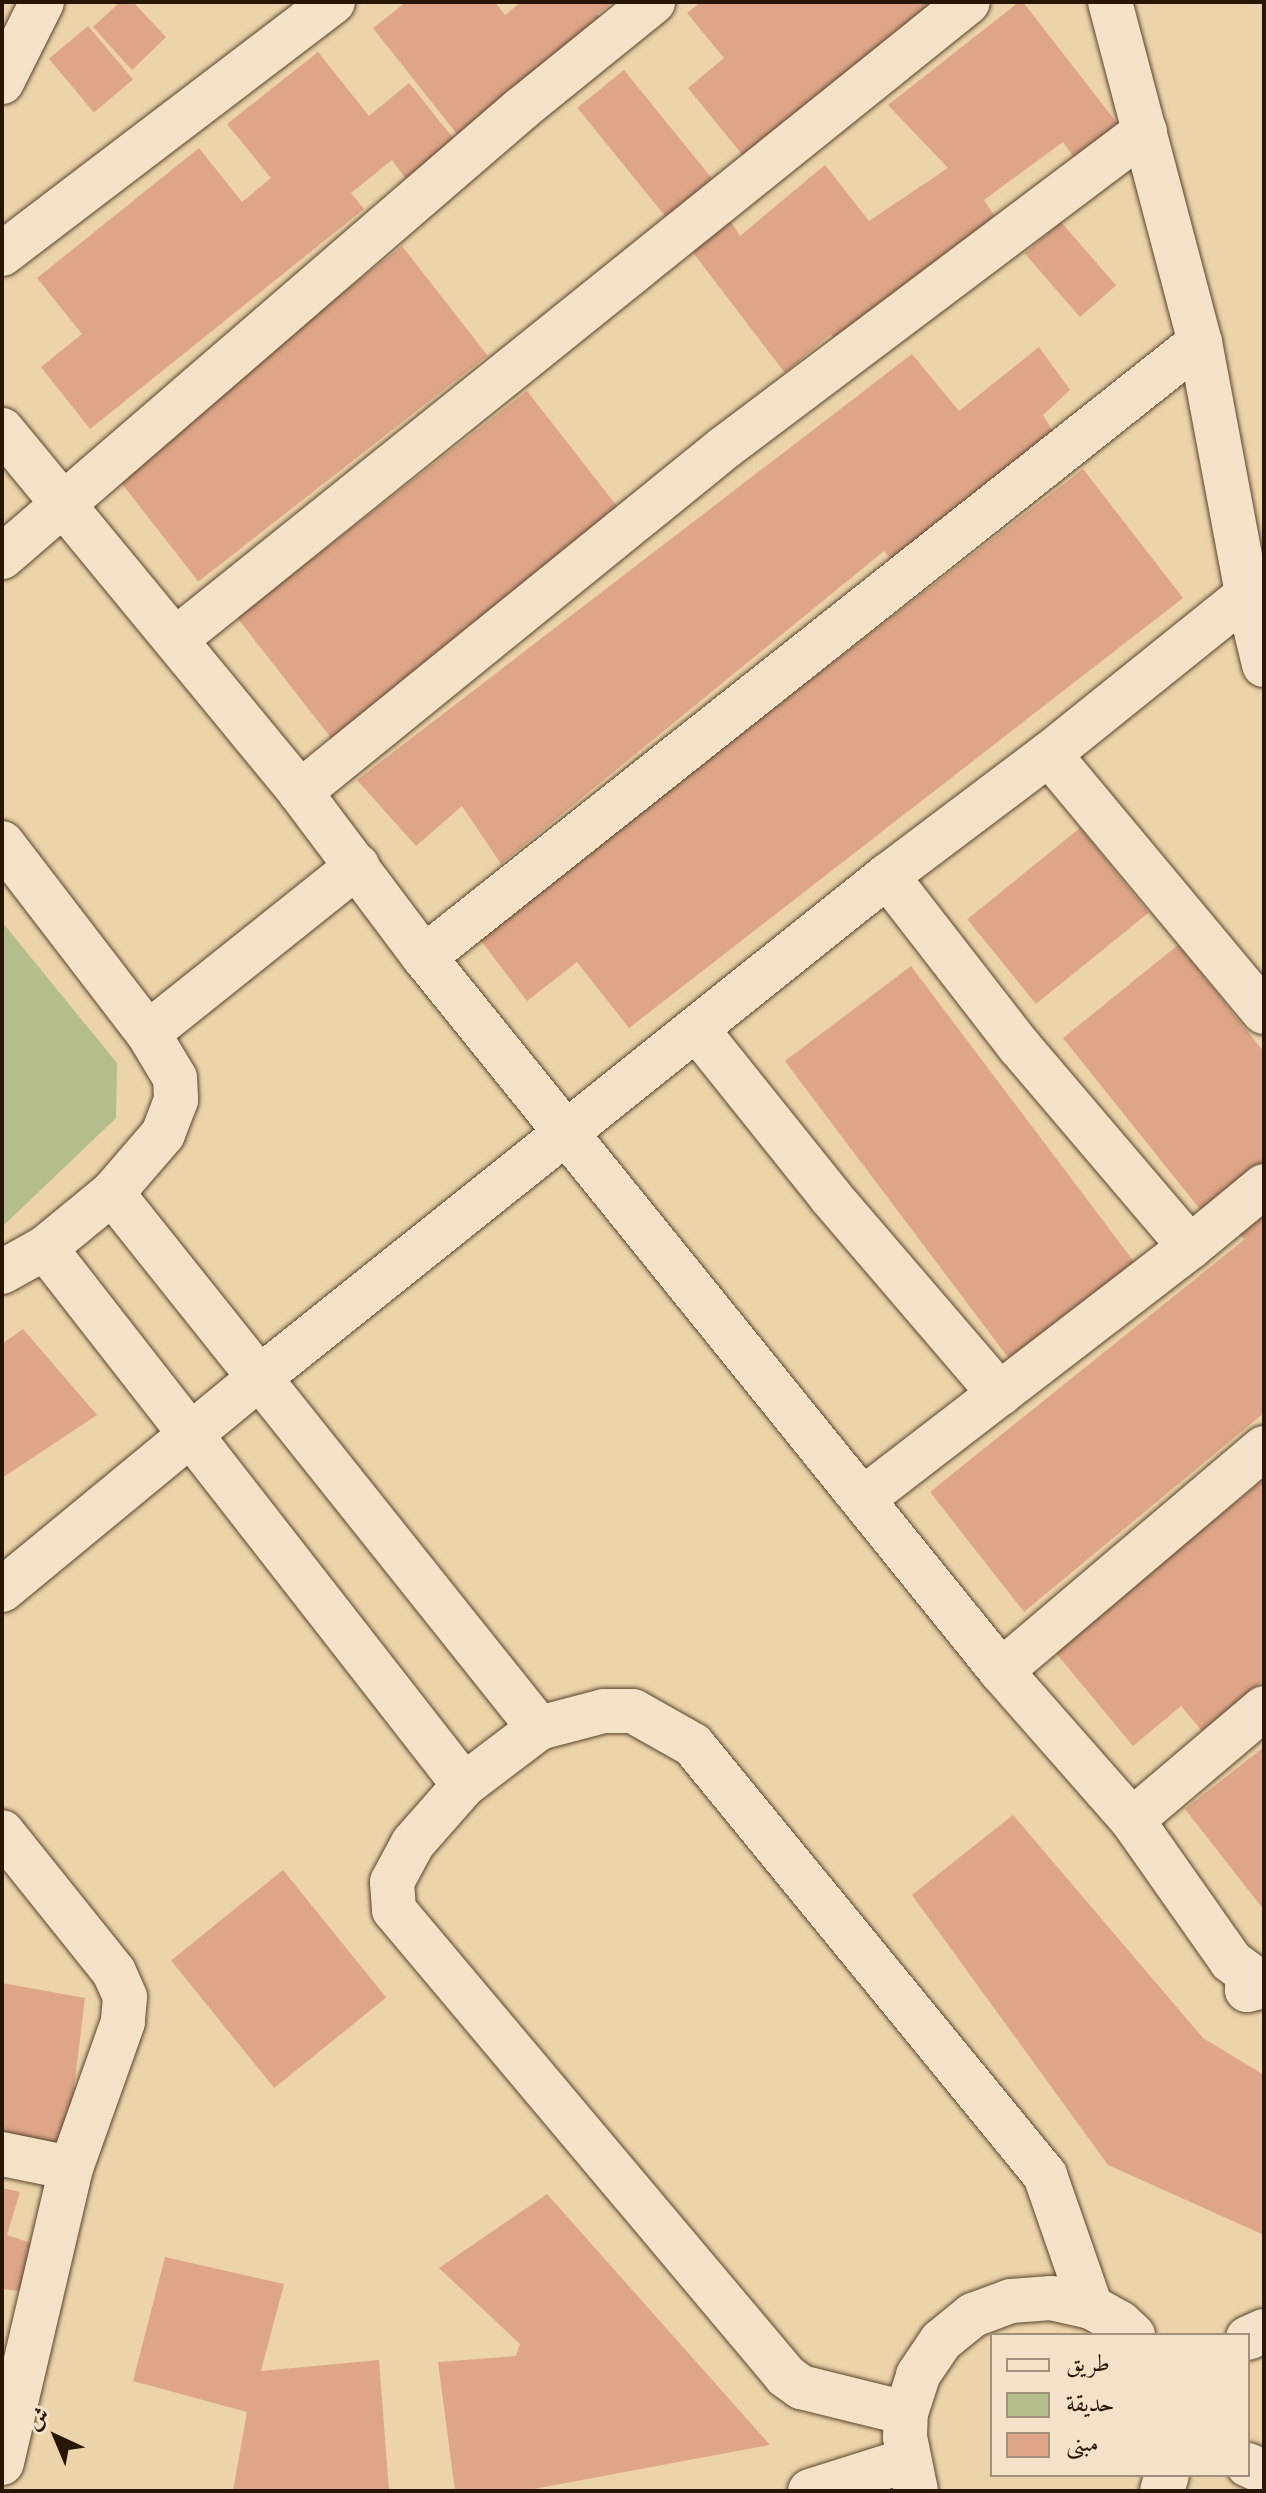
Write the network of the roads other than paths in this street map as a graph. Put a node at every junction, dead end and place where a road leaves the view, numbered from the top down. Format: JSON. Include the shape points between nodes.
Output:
{"nodes":[{"id":1,"x":42,"y":2,"type":"edge"},
{"id":2,"x":333,"y":2,"type":"edge"},
{"id":3,"x":653,"y":2,"type":"edge"},
{"id":4,"x":968,"y":2,"type":"edge"},
{"id":5,"x":1110,"y":2,"type":"edge"},
{"id":6,"x":2,"y":82,"type":"edge"},
{"id":7,"x":1145,"y":131,"type":"junction"},
{"id":8,"x":2,"y":254,"type":"edge"},
{"id":9,"x":1200,"y":342,"type":"junction"},
{"id":10,"x":2,"y":430,"type":"edge"},
{"id":11,"x":63,"y":507,"type":"junction"},
{"id":12,"x":2,"y":557,"type":"edge"},
{"id":13,"x":1256,"y":587,"type":"edge"},
{"id":14,"x":176,"y":639,"type":"junction"},
{"id":15,"x":1264,"y":665,"type":"edge"},
{"id":16,"x":1049,"y":754,"type":"junction"},
{"id":17,"x":300,"y":792,"type":"junction"},
{"id":18,"x":2,"y":843,"type":"edge"},
{"id":19,"x":357,"y":866,"type":"junction"},
{"id":20,"x":887,"y":876,"type":"junction"},
{"id":21,"x":424,"y":957,"type":"junction"},
{"id":22,"x":1264,"y":1012,"type":"edge"},
{"id":23,"x":698,"y":1031,"type":"junction"},
{"id":24,"x":148,"y":1033,"type":"junction"},
{"id":25,"x":567,"y":1132,"type":"junction"},
{"id":26,"x":1264,"y":1186,"type":"edge"},
{"id":27,"x":112,"y":1193,"type":"junction"},
{"id":28,"x":1190,"y":1247,"type":"junction"},
{"id":29,"x":45,"y":1248,"type":"junction"},
{"id":30,"x":2,"y":1272,"type":"edge"},
{"id":31,"x":259,"y":1378,"type":"junction"},
{"id":32,"x":1000,"y":1394,"type":"junction"},
{"id":33,"x":192,"y":1435,"type":"junction"},
{"id":34,"x":1264,"y":1448,"type":"edge"},
{"id":35,"x":864,"y":1498,"type":"junction"},
{"id":36,"x":2,"y":1590,"type":"edge"},
{"id":37,"x":1001,"y":1671,"type":"junction"},
{"id":38,"x":1264,"y":1708,"type":"edge"},
{"id":39,"x":539,"y":1728,"type":"junction"},
{"id":40,"x":464,"y":1785,"type":"junction"},
{"id":41,"x":1132,"y":1820,"type":"junction"},
{"id":42,"x":2,"y":1832,"type":"edge"},
{"id":43,"x":1264,"y":1986,"type":"edge"},
{"id":44,"x":2,"y":2154,"type":"edge"},
{"id":45,"x":71,"y":2168,"type":"junction"},
{"id":46,"x":1091,"y":2307,"type":"junction"},
{"id":47,"x":1131,"y":2333,"type":"edge"},
{"id":48,"x":906,"y":2413,"type":"junction"},
{"id":49,"x":2,"y":2463,"type":"edge"},
{"id":50,"x":912,"y":2476,"type":"edge"},
{"id":51,"x":810,"y":2491,"type":"edge"}],
"edges":[{"from":1,"to":6,"type":"street"},
{"from":2,"to":8,"type":"street"},
{"from":3,"to":11,"type":"street","via":[[508,120]]},
{"from":4,"to":14,"type":"street"},
{"from":5,"to":7,"type":"street"},
{"from":7,"to":9,"type":"street"},
{"from":7,"to":17,"type":"street","via":[[724,448]]},
{"from":9,"to":13,"type":"street"},
{"from":9,"to":21,"type":"street"},
{"from":10,"to":11,"type":"street"},
{"from":11,"to":12,"type":"street"},
{"from":11,"to":14,"type":"street"},
{"from":13,"to":15,"type":"street"},
{"from":13,"to":16,"type":"street"},
{"from":14,"to":17,"type":"street"},
{"from":16,"to":20,"type":"street"},
{"from":16,"to":22,"type":"street"},
{"from":17,"to":19,"type":"street"},
{"from":18,"to":24,"type":"street"},
{"from":19,"to":21,"type":"street"},
{"from":19,"to":24,"type":"street"},
{"from":20,"to":23,"type":"street"},
{"from":20,"to":28,"type":"street","via":[[1019,1046]]},
{"from":21,"to":25,"type":"street"},
{"from":23,"to":25,"type":"street"},
{"from":23,"to":32,"type":"street","via":[[830,1196]]},
{"from":24,"to":27,"type":"street","via":[[175,1078],[176,1100],[163,1134]]},
{"from":25,"to":31,"type":"street"},
{"from":25,"to":35,"type":"street"},
{"from":26,"to":28,"type":"street"},
{"from":27,"to":29,"type":"street"},
{"from":27,"to":31,"type":"street"},
{"from":28,"to":32,"type":"street"},
{"from":29,"to":30,"type":"street"},
{"from":29,"to":33,"type":"street"},
{"from":31,"to":33,"type":"street"},
{"from":31,"to":39,"type":"street"},
{"from":32,"to":35,"type":"street"},
{"from":33,"to":36,"type":"street"},
{"from":33,"to":40,"type":"street"},
{"from":34,"to":37,"type":"street"},
{"from":35,"to":37,"type":"street"},
{"from":37,"to":41,"type":"street"},
{"from":38,"to":41,"type":"street"},
{"from":39,"to":40,"type":"street"},
{"from":39,"to":46,"type":"street","via":[[604,1711],[633,1711],[693,1745],[1045,2175]]},
{"from":40,"to":48,"type":"street","via":[[413,1843],[392,1882],[394,1910],[786,2376],[801,2387]]},
{"from":41,"to":43,"type":"street","via":[[1231,1961],[1247,1973],[1247,1990]]},
{"from":42,"to":45,"type":"street","via":[[114,1972],[125,1997],[123,2022]]},
{"from":44,"to":45,"type":"street"},
{"from":45,"to":49,"type":"street"},
{"from":46,"to":47,"type":"street"},
{"from":46,"to":48,"type":"street","via":[[1051,2298],[1011,2301],[973,2315],[941,2341],[918,2375]]},
{"from":48,"to":50,"type":"street"},
{"from":50,"to":51,"type":"street"}]}
